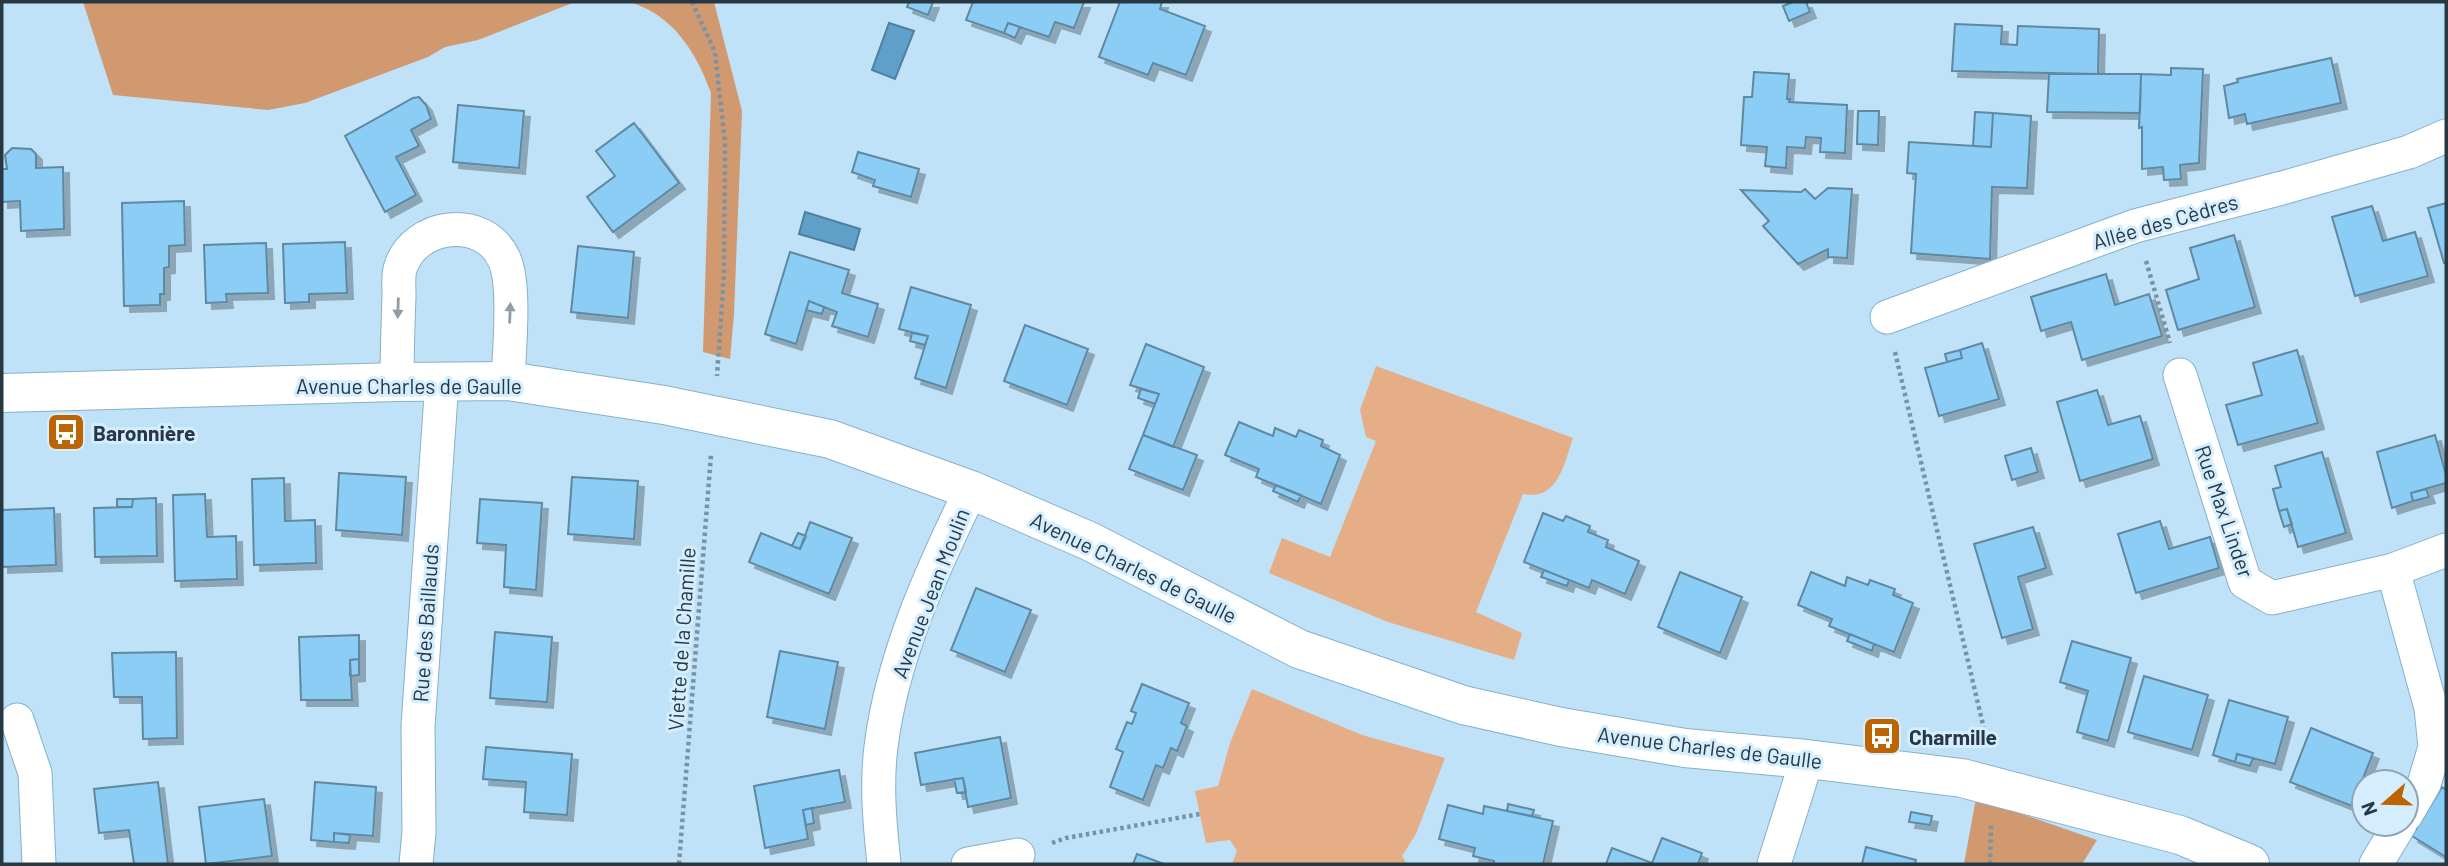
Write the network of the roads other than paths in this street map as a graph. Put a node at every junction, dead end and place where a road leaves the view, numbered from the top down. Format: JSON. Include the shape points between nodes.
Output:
{"nodes":[{"id":1,"x":2446,"y":136,"type":"edge"},
{"id":2,"x":1887,"y":317,"type":"road end"},
{"id":3,"x":2180,"y":375,"type":"road end"},
{"id":4,"x":442,"y":381,"type":"junction"},
{"id":5,"x":397,"y":382,"type":"junction"},
{"id":6,"x":508,"y":382,"type":"junction"},
{"id":7,"x":2,"y":393,"type":"edge"},
{"id":8,"x":971,"y":490,"type":"junction"},
{"id":9,"x":2446,"y":550,"type":"edge"},
{"id":10,"x":2393,"y":570,"type":"junction"},
{"id":11,"x":17,"y":720,"type":"dead end"},
{"id":12,"x":1807,"y":759,"type":"junction"},
{"id":13,"x":2420,"y":791,"type":"edge"},
{"id":14,"x":2392,"y":838,"type":"edge"},
{"id":15,"x":1018,"y":855,"type":"road end"},
{"id":16,"x":39,"y":864,"type":"edge"},
{"id":17,"x":416,"y":864,"type":"edge"},
{"id":18,"x":884,"y":864,"type":"edge"},
{"id":19,"x":968,"y":864,"type":"edge"},
{"id":20,"x":1774,"y":864,"type":"edge"},
{"id":21,"x":2250,"y":864,"type":"edge"},
{"id":22,"x":2376,"y":864,"type":"edge"}],
"edges":[{"from":1,"to":2,"type":"street","name":"Allée des Cèdres","via":[[2409,152],[2135,226]]},
{"from":3,"to":10,"type":"street","name":"Rue Max Linder","via":[[2245,582],[2272,598]]},
{"from":4,"to":5,"type":"street","name":"Avenue Charles de Gaulle"},
{"from":4,"to":6,"type":"street","name":"Avenue Charles de Gaulle"},
{"from":4,"to":17,"type":"street","name":"Rue des Baillauds","via":[[418,726]]},
{"from":6,"to":5,"type":"street","one_way":true,"via":[[510,301],[505,259],[479,233],[460,229],[434,232],[413,247],[400,269]]},
{"from":5,"to":7,"type":"street","name":"Avenue Charles de Gaulle"},
{"from":6,"to":8,"type":"street","name":"Avenue Charles de Gaulle","via":[[664,405],[830,439]]},
{"from":8,"to":12,"type":"street","name":"Avenue Charles de Gaulle","via":[[1089,541],[1299,649],[1463,705],[1685,748]]},
{"from":8,"to":18,"type":"street","name":"Avenue Jean Moulin","via":[[943,547],[891,696],[881,747],[878,807]]},
{"from":9,"to":10,"type":"street","name":"Rue Max Linder"},
{"from":10,"to":13,"type":"street","via":[[2431,708],[2435,747]]},
{"from":11,"to":16,"type":"street","via":[[35,773]]},
{"from":12,"to":20,"type":"street"},
{"from":12,"to":21,"type":"street","name":"Avenue Charles de Gaulle","via":[[1997,786],[2179,835]]},
{"from":14,"to":22,"type":"street"},
{"from":15,"to":19,"type":"street"}]}
